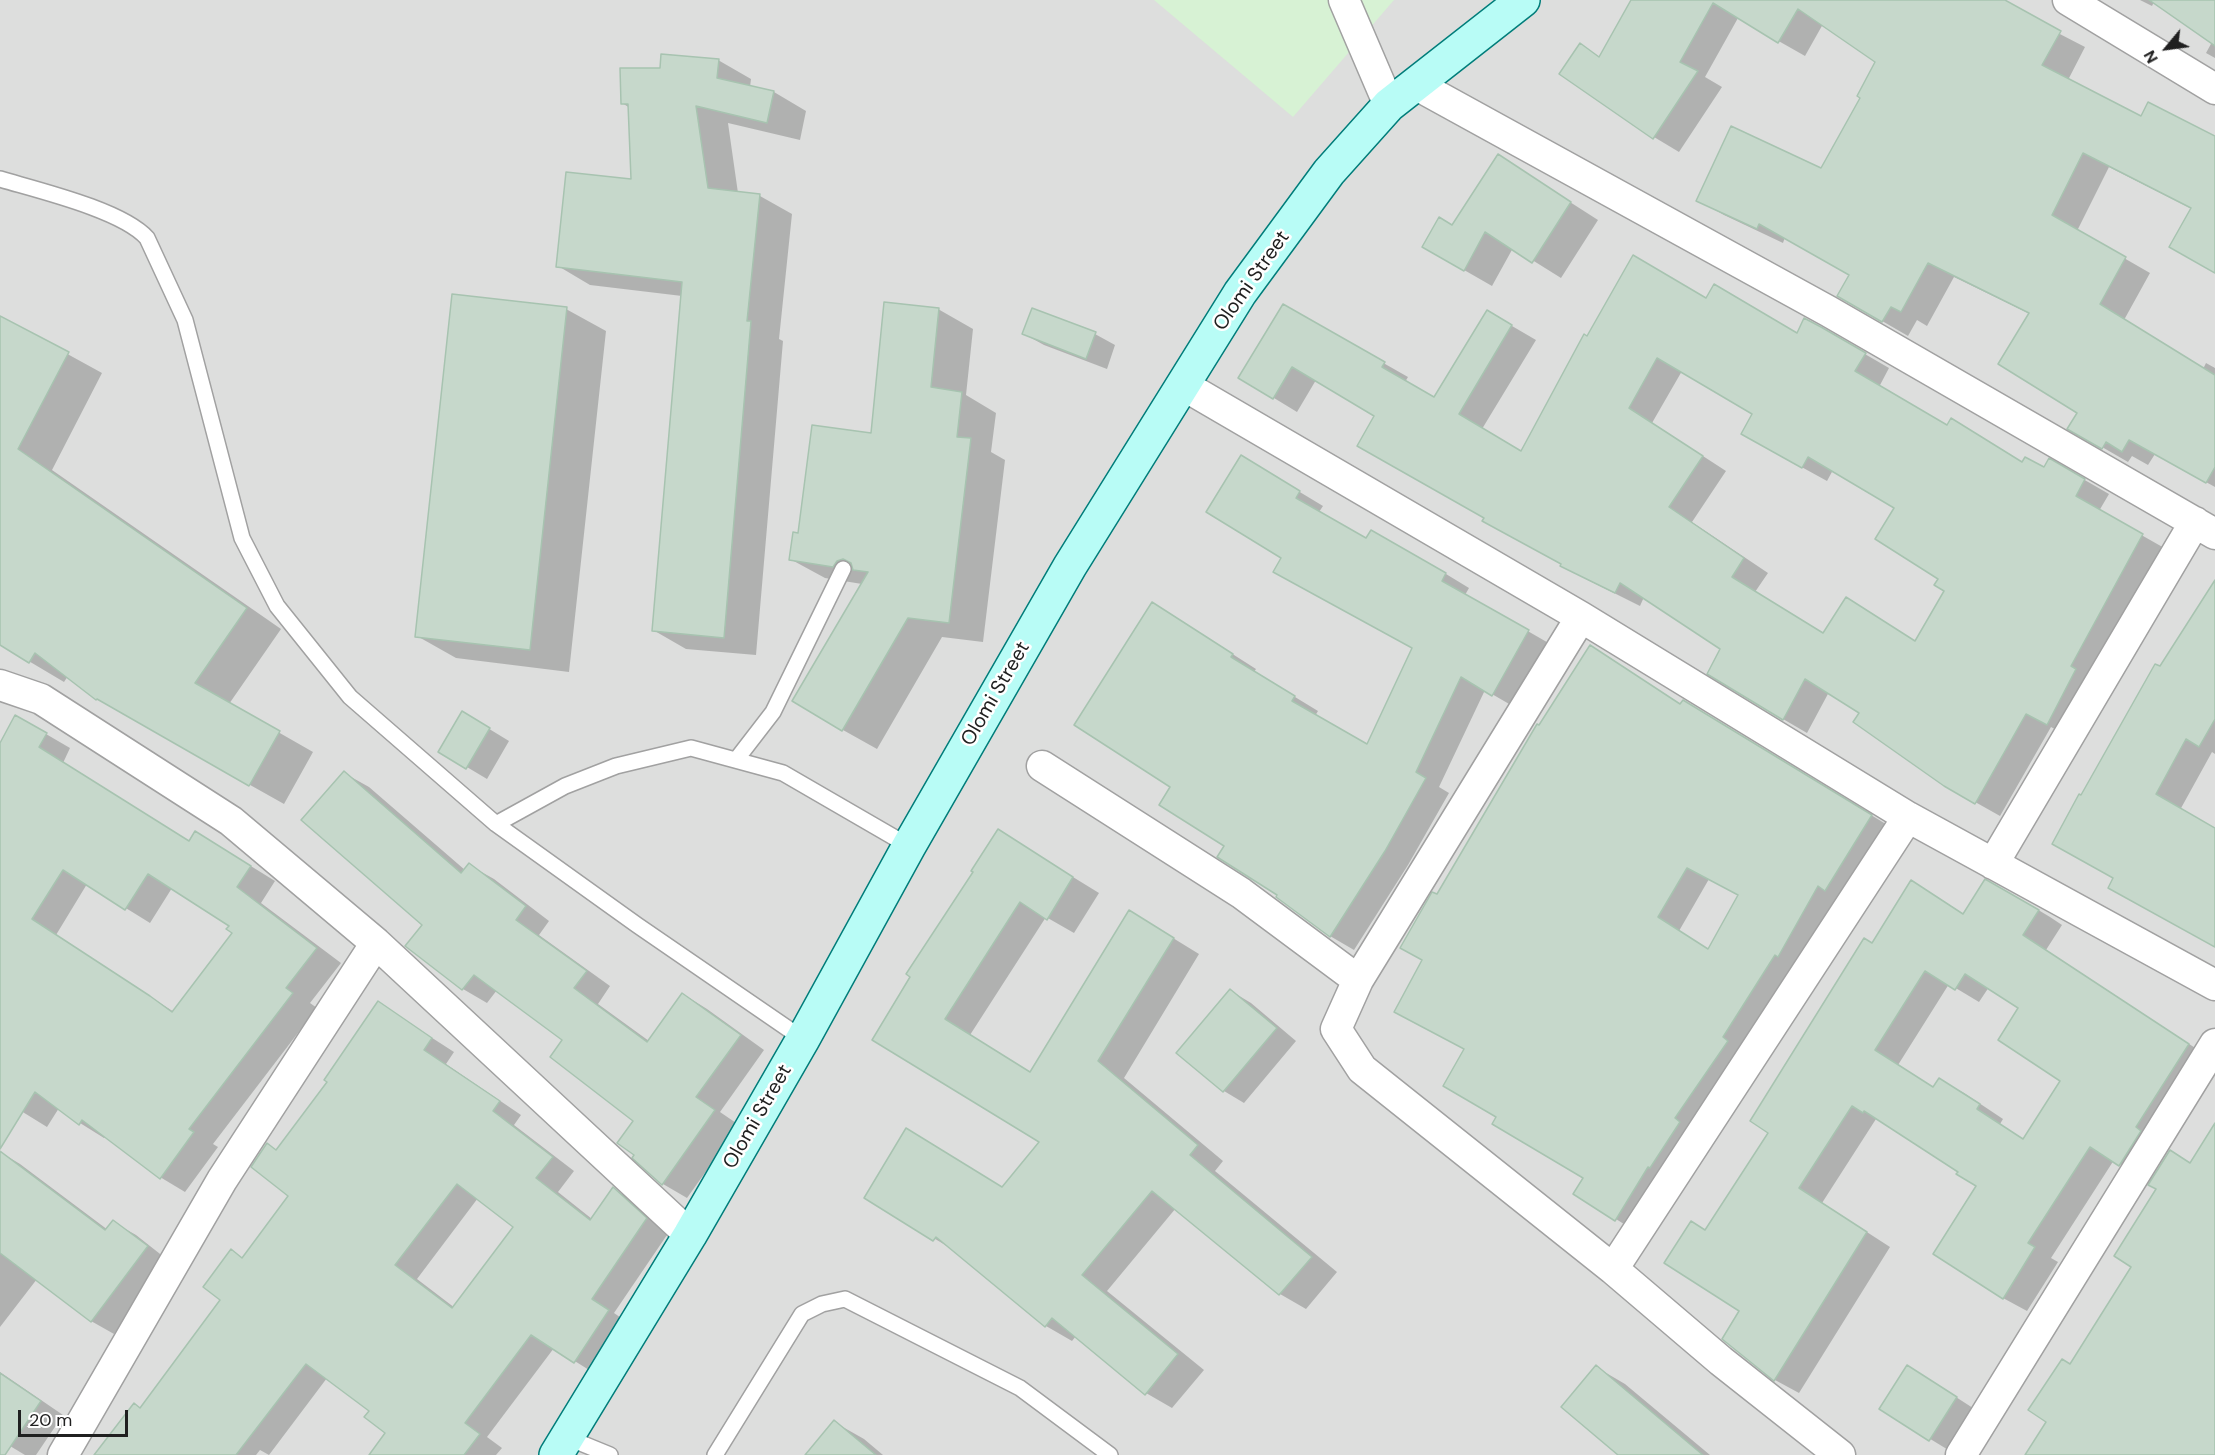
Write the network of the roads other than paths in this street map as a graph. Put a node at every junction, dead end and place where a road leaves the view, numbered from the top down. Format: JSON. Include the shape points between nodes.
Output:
{"nodes":[{"id":1,"x":1344,"y":0,"type":"edge"},
{"id":2,"x":1523,"y":0,"type":"edge"},
{"id":3,"x":2068,"y":0,"type":"edge"},
{"id":4,"x":1415,"y":84,"type":"junction"},
{"id":5,"x":2215,"y":89,"type":"edge"},
{"id":6,"x":1389,"y":105,"type":"junction"},
{"id":7,"x":0,"y":179,"type":"edge"},
{"id":8,"x":1183,"y":385,"type":"junction"},
{"id":9,"x":2205,"y":528,"type":"edge"},
{"id":10,"x":843,"y":569,"type":"dead end"},
{"id":11,"x":1581,"y":617,"type":"junction"},
{"id":12,"x":0,"y":686,"type":"edge"},
{"id":13,"x":736,"y":760,"type":"junction"},
{"id":14,"x":1042,"y":765,"type":"dead end"},
{"id":15,"x":1908,"y":817,"type":"junction"},
{"id":16,"x":496,"y":824,"type":"junction"},
{"id":17,"x":909,"y":846,"type":"junction"},
{"id":18,"x":1994,"y":864,"type":"junction"},
{"id":19,"x":375,"y":943,"type":"junction"},
{"id":20,"x":1358,"y":980,"type":"junction"},
{"id":21,"x":2215,"y":985,"type":"edge"},
{"id":22,"x":803,"y":1039,"type":"junction"},
{"id":23,"x":2215,"y":1044,"type":"edge"},
{"id":24,"x":690,"y":1235,"type":"junction"},
{"id":25,"x":1613,"y":1269,"type":"junction"},
{"id":26,"x":561,"y":1446,"type":"edge"},
{"id":27,"x":63,"y":1455,"type":"edge"},
{"id":28,"x":610,"y":1455,"type":"edge"},
{"id":29,"x":716,"y":1455,"type":"edge"},
{"id":30,"x":1110,"y":1455,"type":"edge"},
{"id":31,"x":1840,"y":1455,"type":"edge"},
{"id":32,"x":1961,"y":1455,"type":"edge"}],
"edges":[{"from":1,"to":6,"type":"street"},
{"from":2,"to":4,"type":"main road","name":"Olomi Street"},
{"from":3,"to":5,"type":"street"},
{"from":4,"to":6,"type":"main road","name":"Olomi Street"},
{"from":4,"to":9,"type":"street","via":[[1828,311]]},
{"from":6,"to":8,"type":"main road","name":"Olomi Street","via":[[1329,172],[1240,293]]},
{"from":7,"to":16,"type":"lane","via":[[88,206],[140,230],[147,238],[185,320],[242,538],[277,606],[350,697]]},
{"from":8,"to":11,"type":"street"},
{"from":8,"to":17,"type":"main road","name":"Olomi Street","via":[[1070,566]]},
{"from":9,"to":18,"type":"street"},
{"from":10,"to":13,"type":"lane","via":[[773,712]]},
{"from":11,"to":15,"type":"street"},
{"from":11,"to":20,"type":"street"},
{"from":12,"to":19,"type":"street","via":[[41,699],[231,821]]},
{"from":13,"to":16,"type":"lane","via":[[691,748],[616,766],[565,786]]},
{"from":13,"to":17,"type":"lane","via":[[783,773]]},
{"from":14,"to":20,"type":"street","via":[[1241,893]]},
{"from":15,"to":18,"type":"street"},
{"from":15,"to":25,"type":"street"},
{"from":16,"to":22,"type":"lane"},
{"from":17,"to":22,"type":"main road","name":"Olomi Street"},
{"from":18,"to":21,"type":"street"},
{"from":19,"to":24,"type":"street"},
{"from":19,"to":27,"type":"street","via":[[222,1180]]},
{"from":20,"to":25,"type":"street","via":[[1336,1029],[1362,1069]]},
{"from":22,"to":24,"type":"main road","name":"Olomi Street"},
{"from":23,"to":32,"type":"street"},
{"from":24,"to":26,"type":"main road","name":"Olomi Street"},
{"from":25,"to":31,"type":"street"},
{"from":26,"to":28,"type":"lane"},
{"from":29,"to":30,"type":"lane","via":[[802,1314],[845,1299],[1020,1388]]}]}
